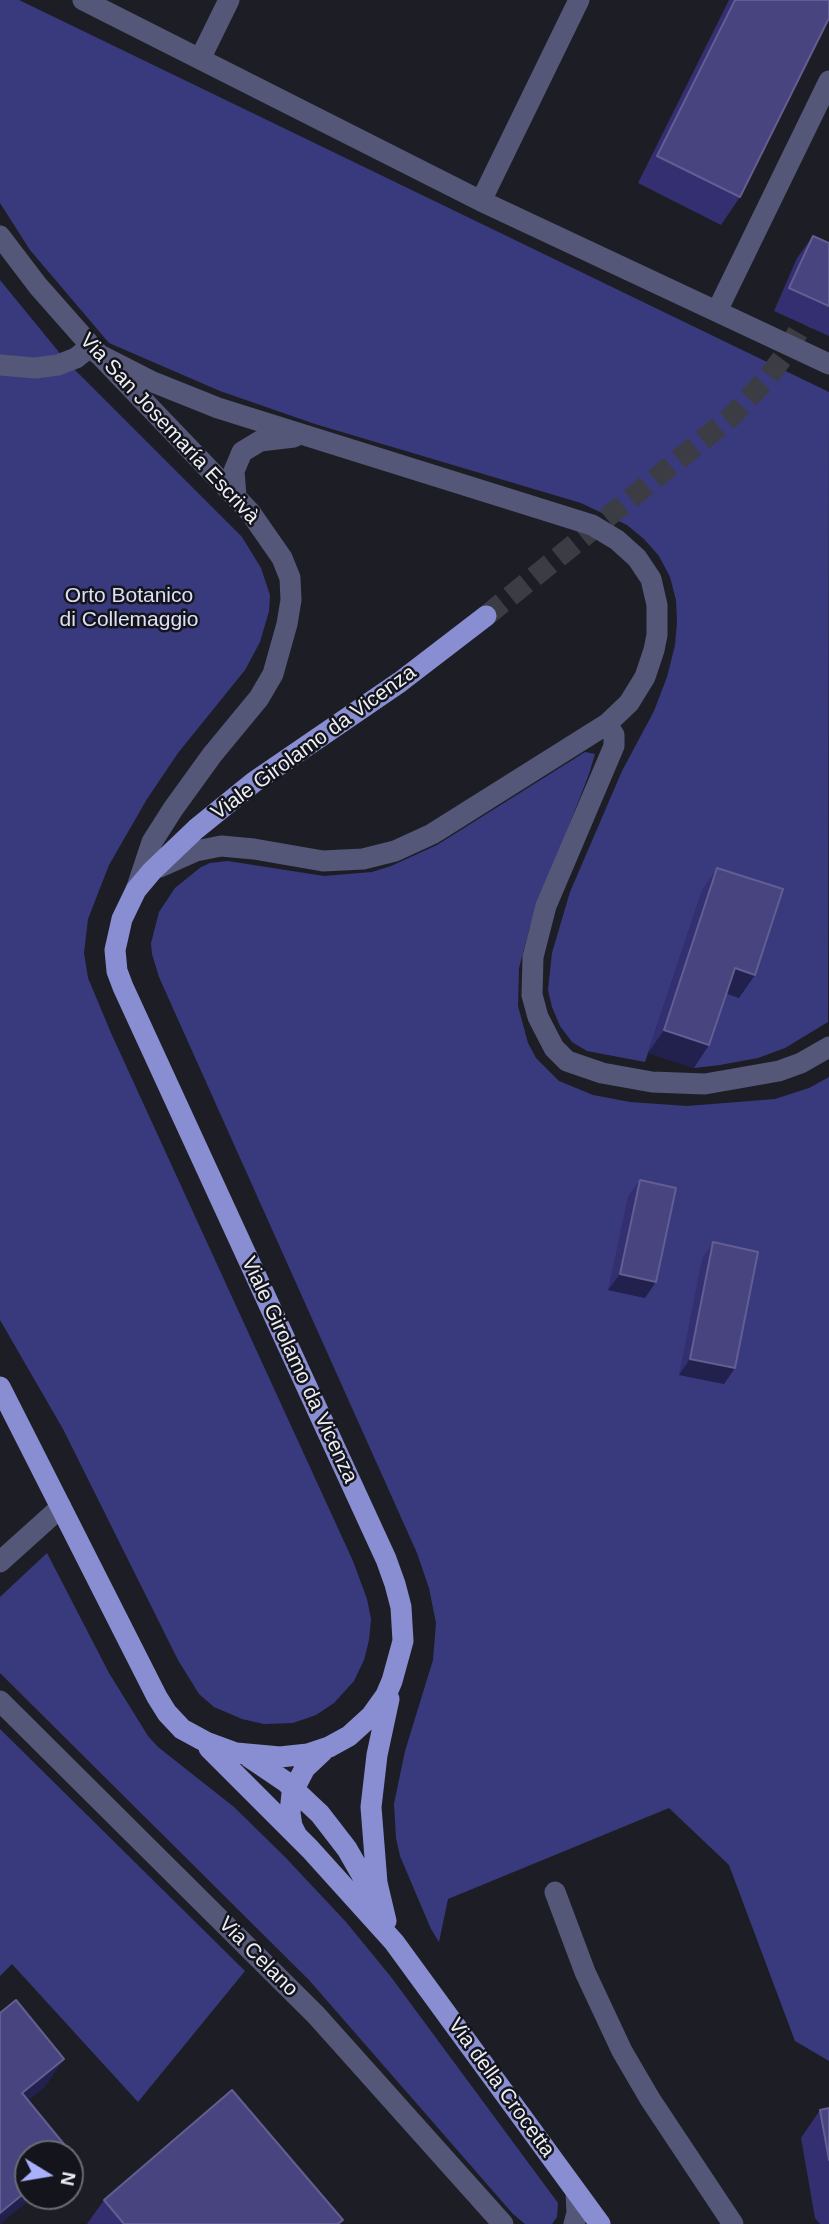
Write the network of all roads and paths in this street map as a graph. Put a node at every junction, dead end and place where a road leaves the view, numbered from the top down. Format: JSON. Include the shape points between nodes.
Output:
{"nodes":[{"id":1,"x":83,"y":0,"type":"edge"},
{"id":2,"x":229,"y":0,"type":"edge"},
{"id":3,"x":579,"y":0,"type":"edge"},
{"id":4,"x":200,"y":59,"type":"junction"},
{"id":5,"x":829,"y":82,"type":"edge"},
{"id":6,"x":481,"y":201,"type":"junction"},
{"id":7,"x":0,"y":236,"type":"edge"},
{"id":8,"x":717,"y":311,"type":"junction"},
{"id":9,"x":94,"y":350,"type":"junction"},
{"id":10,"x":829,"y":363,"type":"edge"},
{"id":11,"x":0,"y":365,"type":"edge"},
{"id":12,"x":317,"y":440,"type":"junction"},
{"id":13,"x":236,"y":496,"type":"junction"},
{"id":14,"x":486,"y":616,"type":"tunnel mouth"},
{"id":15,"x":607,"y":724,"type":"junction"},
{"id":16,"x":152,"y":872,"type":"junction"},
{"id":17,"x":136,"y":890,"type":"junction"},
{"id":18,"x":829,"y":1047,"type":"edge"},
{"id":19,"x":0,"y":1387,"type":"edge"},
{"id":20,"x":61,"y":1507,"type":"junction"},
{"id":21,"x":0,"y":1562,"type":"edge"},
{"id":22,"x":397,"y":1665,"type":"junction"},
{"id":23,"x":0,"y":1701,"type":"edge"},
{"id":24,"x":193,"y":1736,"type":"junction"},
{"id":25,"x":329,"y":1747,"type":"junction"},
{"id":26,"x":244,"y":1754,"type":"junction"},
{"id":27,"x":294,"y":1789,"type":"junction"},
{"id":28,"x":296,"y":1834,"type":"junction"},
{"id":29,"x":555,"y":1892,"type":"dead end"},
{"id":30,"x":386,"y":1921,"type":"junction"},
{"id":31,"x":402,"y":1953,"type":"junction"},
{"id":32,"x":576,"y":2192,"type":"junction"},
{"id":33,"x":503,"y":2224,"type":"edge"},
{"id":34,"x":574,"y":2224,"type":"edge"},
{"id":35,"x":600,"y":2224,"type":"edge"},
{"id":36,"x":733,"y":2224,"type":"edge"}],
"edges":[{"from":1,"to":4,"type":"street"},
{"from":2,"to":4,"type":"street"},
{"from":3,"to":6,"type":"street"},
{"from":4,"to":6,"type":"street"},
{"from":5,"to":8,"type":"street"},
{"from":6,"to":8,"type":"street"},
{"from":7,"to":9,"type":"street","name":"Via San Josemaría Escrivà"},
{"from":8,"to":10,"type":"street"},
{"from":9,"to":11,"type":"street","via":[[58,365]]},
{"from":9,"to":12,"type":"street","via":[[175,392]]},
{"from":9,"to":13,"type":"street","name":"Via San Josemaría Escrivà"},
{"from":12,"to":13,"type":"street","via":[[277,437],[247,448],[234,471]]},
{"from":12,"to":15,"type":"street","via":[[570,517],[605,532],[629,549],[645,568],[654,591],[657,635],[637,692]]},
{"from":13,"to":17,"type":"street","name":"Via San Josemaría Escrivà","via":[[282,558],[291,600],[285,636],[265,690],[157,834]]},
{"from":14,"to":16,"type":"main road","name":"Viale Girolamo da Vicenza","via":[[400,682],[254,782],[195,829]]},
{"from":15,"to":16,"type":"street","via":[[432,834],[379,856],[323,860],[221,846],[196,851]]},
{"from":15,"to":18,"type":"street","via":[[614,735],[612,750],[546,906],[533,957],[532,995],[554,1048],[567,1061],[586,1069],[629,1079],[705,1084],[770,1073]]},
{"from":16,"to":17,"type":"main road","name":"Viale Girolamo da Vicenza"},
{"from":17,"to":22,"type":"main road","name":"Viale Girolamo da Vicenza","via":[[117,940],[119,979],[386,1559],[402,1618]]},
{"from":19,"to":20,"type":"main road","name":"Viale Girolamo da Vicenza"},
{"from":20,"to":21,"type":"street"},
{"from":20,"to":24,"type":"main road","name":"Viale Girolamo da Vicenza","via":[[157,1697],[176,1724]]},
{"from":22,"to":25,"type":"main road","name":"Viale Girolamo da Vicenza","via":[[386,1695],[371,1716]]},
{"from":22,"to":30,"type":"main road","name":"Via della Crocetta","via":[[371,1807],[377,1884]]},
{"from":23,"to":33,"type":"street","name":"Via Celano","via":[[316,2015]]},
{"from":24,"to":26,"type":"main road","name":"Viale Girolamo da Vicenza"},
{"from":24,"to":28,"type":"main road","name":"Via della Crocetta"},
{"from":25,"to":26,"type":"main road","name":"Viale Girolamo da Vicenza","via":[[287,1757]]},
{"from":25,"to":27,"type":"main road","via":[[309,1763]]},
{"from":26,"to":27,"type":"main road","name":"Via della Crocetta"},
{"from":27,"to":28,"type":"main road","via":[[290,1812]]},
{"from":27,"to":30,"type":"main road","name":"Via della Crocetta","via":[[347,1849]]},
{"from":28,"to":31,"type":"main road","name":"Via della Crocetta"},
{"from":29,"to":36,"type":"street","via":[[622,2051]]},
{"from":30,"to":31,"type":"main road","name":"Via della Crocetta"},
{"from":31,"to":32,"type":"main road","name":"Via della Crocetta"},
{"from":32,"to":34,"type":"street"},
{"from":32,"to":35,"type":"main road","name":"Via della Crocetta"}]}
